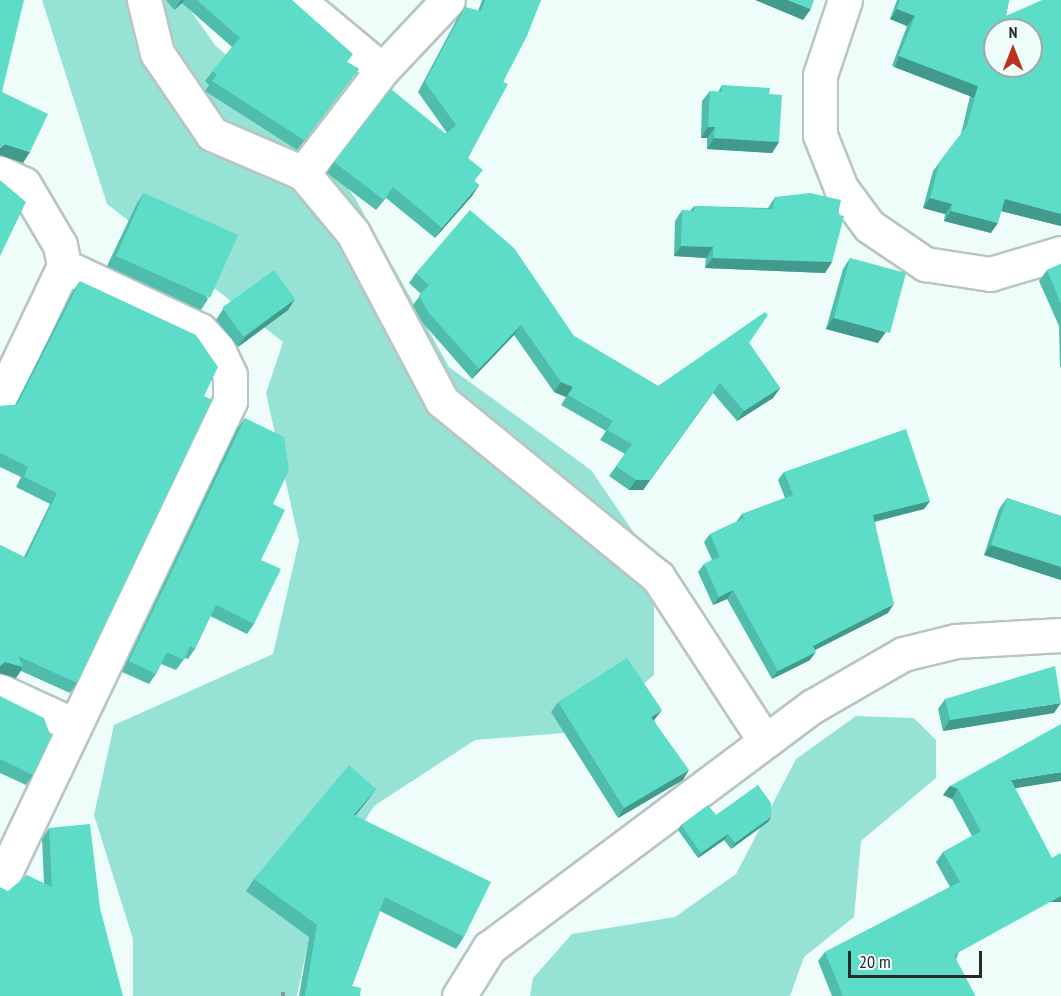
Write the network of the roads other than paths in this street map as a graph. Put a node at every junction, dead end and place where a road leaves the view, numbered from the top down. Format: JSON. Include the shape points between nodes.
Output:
{"nodes":[{"id":1,"x":144,"y":0,"type":"edge"},
{"id":2,"x":297,"y":0,"type":"edge"},
{"id":3,"x":448,"y":0,"type":"edge"},
{"id":4,"x":845,"y":0,"type":"edge"},
{"id":5,"x":382,"y":70,"type":"junction"},
{"id":6,"x":0,"y":172,"type":"edge"},
{"id":7,"x":303,"y":172,"type":"junction"},
{"id":8,"x":1061,"y":254,"type":"edge"},
{"id":9,"x":64,"y":266,"type":"junction"},
{"id":10,"x":0,"y":400,"type":"edge"},
{"id":11,"x":1061,"y":635,"type":"edge"},
{"id":12,"x":0,"y":691,"type":"edge"},
{"id":13,"x":72,"y":724,"type":"junction"},
{"id":14,"x":765,"y":741,"type":"junction"},
{"id":15,"x":0,"y":883,"type":"edge"},
{"id":16,"x":459,"y":996,"type":"edge"}],
"edges":[{"from":1,"to":7,"type":"street","via":[[157,53],[212,134]]},
{"from":2,"to":5,"type":"street"},
{"from":3,"to":5,"type":"street"},
{"from":4,"to":8,"type":"street","via":[[820,75],[820,135],[841,188],[868,226],[925,264],[990,274]]},
{"from":5,"to":7,"type":"street"},
{"from":6,"to":9,"type":"street","via":[[24,184],[60,245]]},
{"from":7,"to":14,"type":"street","via":[[353,232],[442,401],[658,577]]},
{"from":9,"to":10,"type":"street"},
{"from":9,"to":13,"type":"street","via":[[200,330],[218,349],[230,375],[230,401]]},
{"from":11,"to":14,"type":"street","via":[[956,641],[903,654]]},
{"from":12,"to":13,"type":"street"},
{"from":13,"to":15,"type":"street"},
{"from":14,"to":16,"type":"street","via":[[489,948]]}]}
